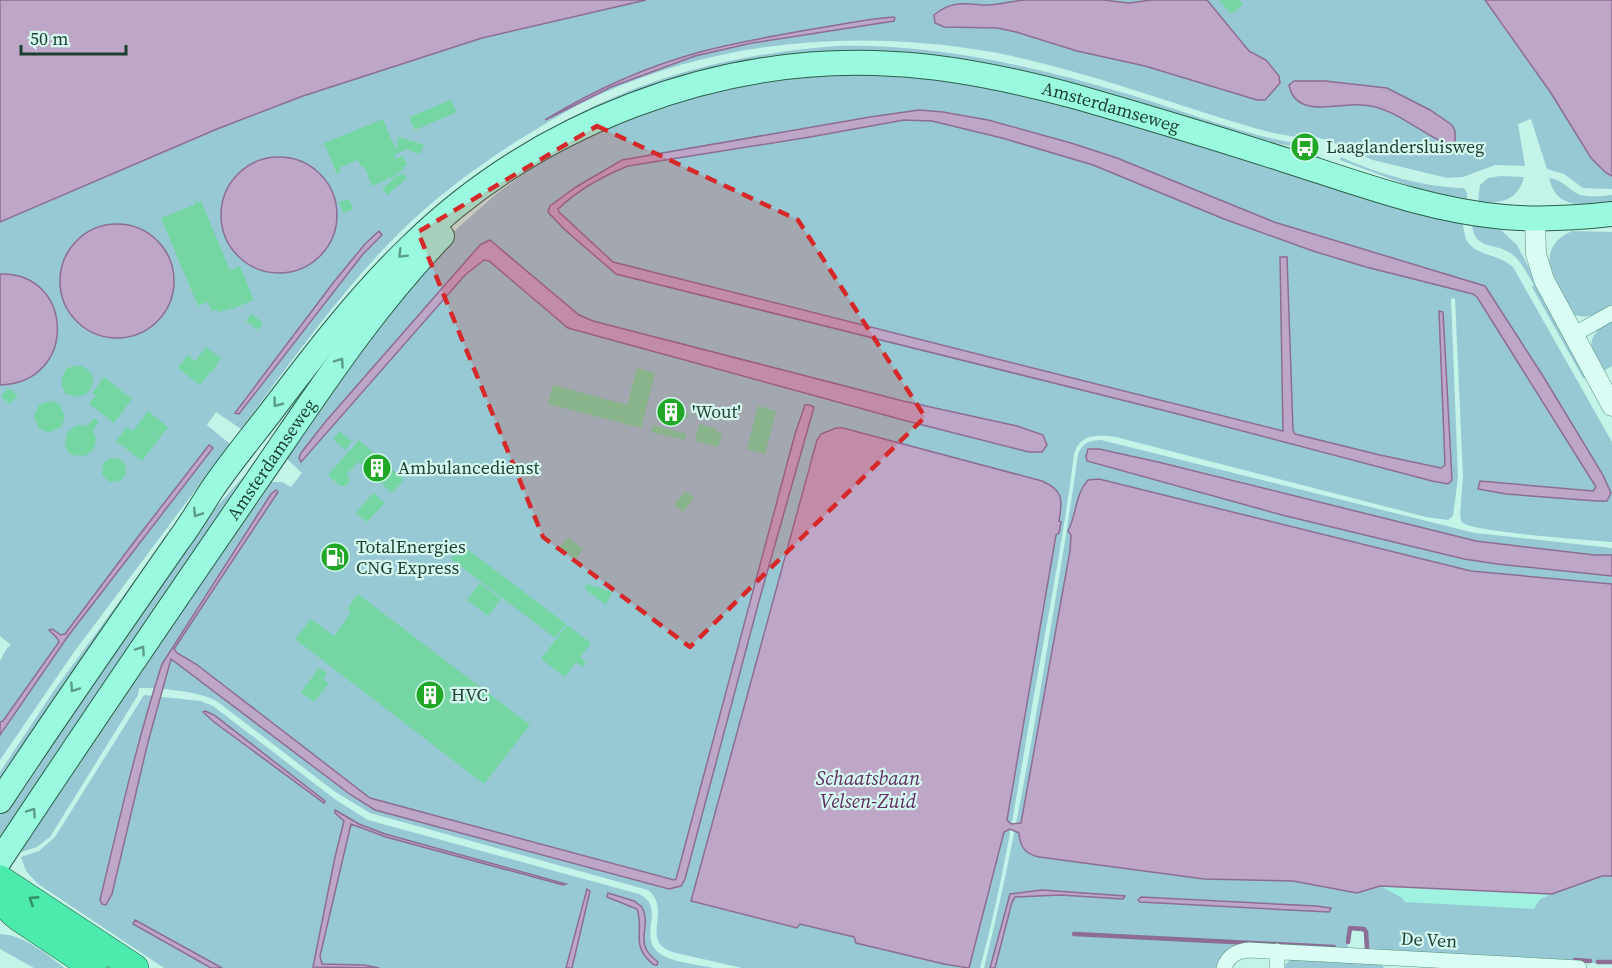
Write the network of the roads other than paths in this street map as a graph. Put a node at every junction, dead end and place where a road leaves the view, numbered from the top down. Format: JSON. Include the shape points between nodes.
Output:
{"nodes":[{"id":1,"x":606,"y":117,"type":"junction"},
{"id":2,"x":1612,"y":214,"type":"edge"},
{"id":3,"x":1535,"y":218,"type":"junction"},
{"id":4,"x":1612,"y":313,"type":"edge"},
{"id":5,"x":1573,"y":335,"type":"junction"},
{"id":6,"x":1612,"y":406,"type":"edge"},
{"id":7,"x":0,"y":801,"type":"edge"},
{"id":8,"x":0,"y":860,"type":"edge"},
{"id":9,"x":0,"y":879,"type":"edge"},
{"id":10,"x":6,"y":913,"type":"edge"},
{"id":11,"x":1277,"y":951,"type":"junction"},
{"id":12,"x":94,"y":968,"type":"edge"},
{"id":13,"x":135,"y":968,"type":"edge"},
{"id":14,"x":1224,"y":968,"type":"edge"},
{"id":15,"x":1277,"y":968,"type":"edge"},
{"id":16,"x":1579,"y":968,"type":"edge"}],
"edges":[{"from":1,"to":3,"type":"main road","name":"Amsterdamseweg","via":[[682,89],[765,70],[844,63],[916,66],[1050,90],[1415,201],[1485,215]]},
{"from":1,"to":7,"type":"main road","name":"Amsterdamseweg","one_way":true,"via":[[546,144],[483,185],[426,231],[363,297],[213,488]]},
{"from":8,"to":1,"type":"main road","name":"Amsterdamseweg","one_way":true,"via":[[151,634],[393,292],[433,246],[485,197]]},
{"from":2,"to":3,"type":"main road","name":"Amsterdamseweg"},
{"from":3,"to":5,"type":"street","via":[[1539,265]]},
{"from":4,"to":5,"type":"street"},
{"from":5,"to":6,"type":"street"},
{"from":13,"to":9,"type":"highway","one_way":true},
{"from":10,"to":12,"type":"highway"},
{"from":11,"to":14,"type":"street","name":"De Ven","via":[[1237,952]]},
{"from":11,"to":15,"type":"street"},
{"from":11,"to":16,"type":"street","name":"De Ven"}]}
